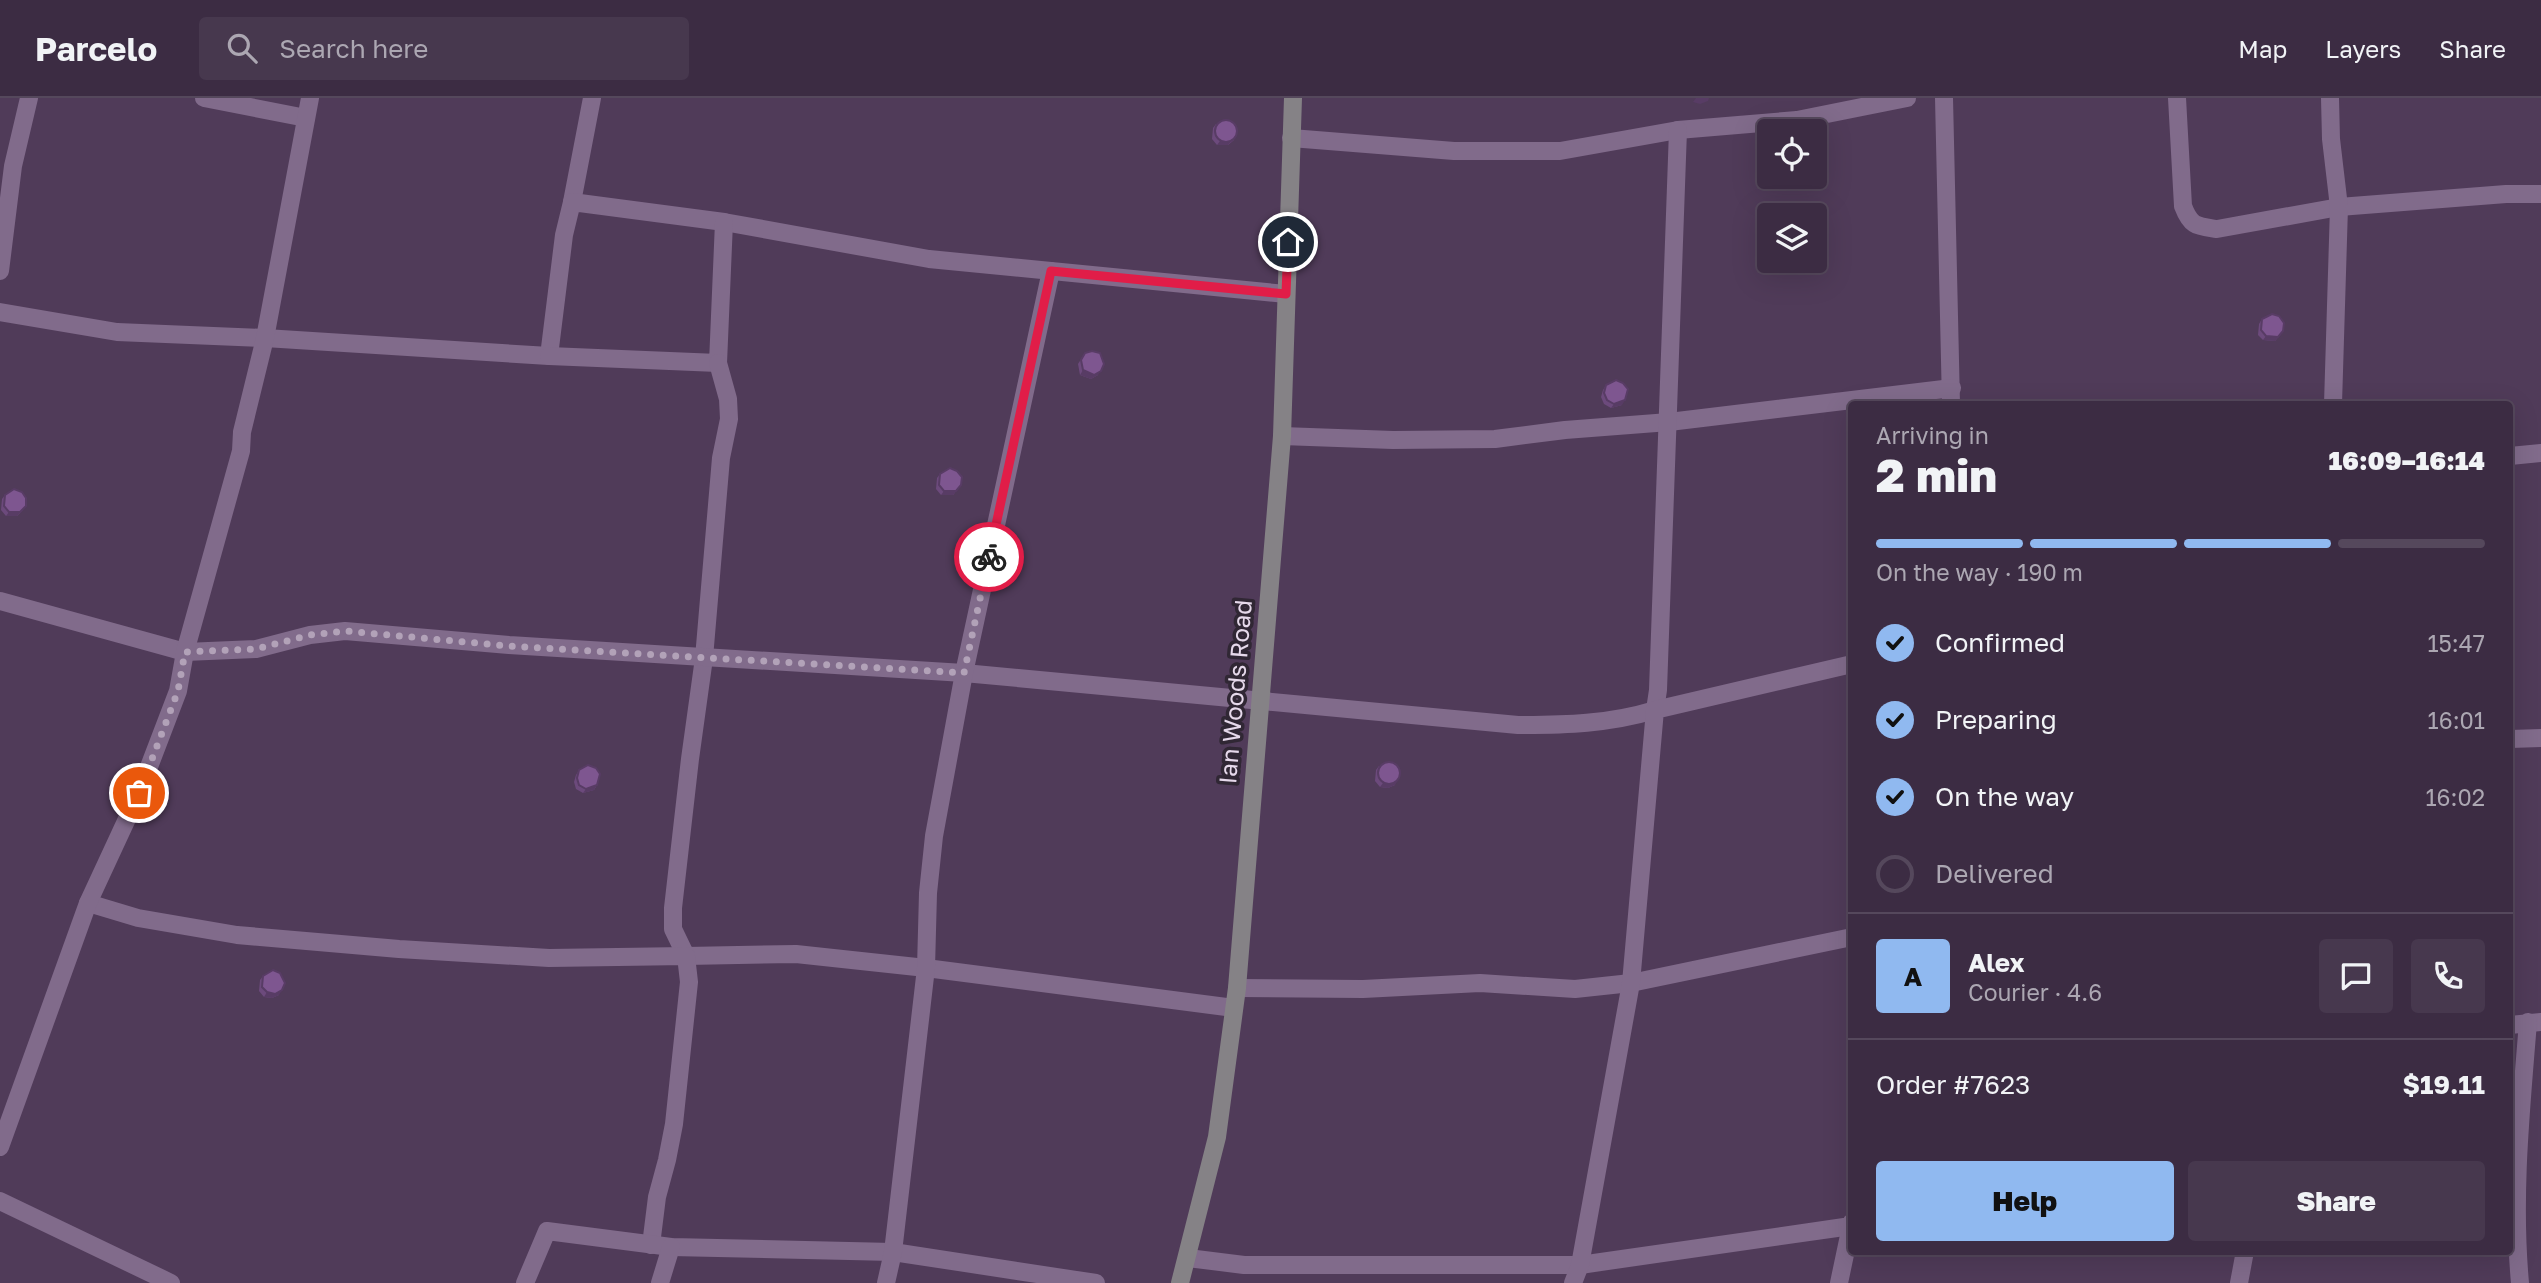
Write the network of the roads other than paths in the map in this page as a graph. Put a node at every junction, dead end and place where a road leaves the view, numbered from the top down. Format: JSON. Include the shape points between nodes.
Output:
{"nodes":[{"id":1,"x":29,"y":98,"type":"edge"},
{"id":2,"x":204,"y":98,"type":"edge"},
{"id":3,"x":310,"y":98,"type":"edge"},
{"id":4,"x":592,"y":98,"type":"edge"},
{"id":5,"x":1293,"y":98,"type":"edge"},
{"id":6,"x":1907,"y":98,"type":"edge"},
{"id":7,"x":1944,"y":98,"type":"edge"},
{"id":8,"x":2177,"y":98,"type":"edge"},
{"id":9,"x":2330,"y":98,"type":"edge"},
{"id":10,"x":306,"y":118,"type":"junction"},
{"id":11,"x":1678,"y":130,"type":"junction"},
{"id":12,"x":1291,"y":138,"type":"junction"},
{"id":13,"x":2541,"y":194,"type":"edge"},
{"id":14,"x":572,"y":202,"type":"junction"},
{"id":15,"x":2339,"y":207,"type":"junction"},
{"id":16,"x":724,"y":222,"type":"junction"},
{"id":17,"x":0,"y":271,"type":"edge"},
{"id":18,"x":1051,"y":271,"type":"junction"},
{"id":19,"x":1286,"y":294,"type":"junction"},
{"id":20,"x":0,"y":312,"type":"edge"},
{"id":21,"x":265,"y":338,"type":"junction"},
{"id":22,"x":549,"y":356,"type":"junction"},
{"id":23,"x":719,"y":363,"type":"junction"},
{"id":24,"x":1952,"y":396,"type":"edge"},
{"id":25,"x":1898,"y":401,"type":"edge"},
{"id":26,"x":2333,"y":401,"type":"edge"},
{"id":27,"x":1848,"y":406,"type":"edge"},
{"id":28,"x":1669,"y":422,"type":"junction"},
{"id":29,"x":1282,"y":436,"type":"junction"},
{"id":30,"x":2541,"y":453,"type":"edge"},
{"id":31,"x":2513,"y":456,"type":"edge"},
{"id":32,"x":0,"y":601,"type":"edge"},
{"id":33,"x":185,"y":652,"type":"junction"},
{"id":34,"x":704,"y":658,"type":"junction"},
{"id":35,"x":1848,"y":665,"type":"edge"},
{"id":36,"x":964,"y":673,"type":"junction"},
{"id":37,"x":1260,"y":702,"type":"junction"},
{"id":38,"x":1655,"y":710,"type":"junction"},
{"id":39,"x":2541,"y":738,"type":"edge"},
{"id":40,"x":2513,"y":739,"type":"edge"},
{"id":41,"x":88,"y":903,"type":"junction"},
{"id":42,"x":1848,"y":938,"type":"edge"},
{"id":43,"x":686,"y":956,"type":"junction"},
{"id":44,"x":926,"y":968,"type":"junction"},
{"id":45,"x":1631,"y":984,"type":"junction"},
{"id":46,"x":1237,"y":988,"type":"junction"},
{"id":47,"x":1234,"y":1008,"type":"junction"},
{"id":48,"x":2535,"y":1022,"type":"edge"},
{"id":49,"x":2513,"y":1025,"type":"edge"},
{"id":50,"x":0,"y":1147,"type":"edge"},
{"id":51,"x":0,"y":1201,"type":"edge"},
{"id":52,"x":1848,"y":1224,"type":"edge"},
{"id":53,"x":1848,"y":1239,"type":"edge"},
{"id":54,"x":651,"y":1245,"type":"junction"},
{"id":55,"x":671,"y":1247,"type":"junction"},
{"id":56,"x":893,"y":1252,"type":"junction"},
{"id":57,"x":2244,"y":1255,"type":"edge"},
{"id":58,"x":1188,"y":1258,"type":"junction"},
{"id":59,"x":1580,"y":1265,"type":"junction"},
{"id":60,"x":171,"y":1283,"type":"edge"},
{"id":61,"x":525,"y":1283,"type":"edge"},
{"id":62,"x":660,"y":1283,"type":"edge"},
{"id":63,"x":886,"y":1283,"type":"edge"},
{"id":64,"x":1096,"y":1283,"type":"edge"},
{"id":65,"x":1180,"y":1283,"type":"edge"},
{"id":66,"x":1573,"y":1283,"type":"edge"},
{"id":67,"x":1839,"y":1283,"type":"edge"},
{"id":68,"x":2239,"y":1283,"type":"edge"},
{"id":69,"x":2520,"y":1283,"type":"edge"}],
"edges":[{"from":1,"to":17,"type":"street","via":[[13,166]]},
{"from":2,"to":10,"type":"street"},
{"from":3,"to":10,"type":"street"},
{"from":4,"to":14,"type":"street"},
{"from":5,"to":12,"type":"street","name":"Ian Woods Road"},
{"from":6,"to":11,"type":"street","via":[[1797,120]]},
{"from":7,"to":24,"type":"street"},
{"from":8,"to":15,"type":"street","via":[[2183,206],[2197,226],[2217,229]]},
{"from":9,"to":15,"type":"street"},
{"from":10,"to":21,"type":"street"},
{"from":11,"to":12,"type":"street","via":[[1560,152],[1454,151]]},
{"from":11,"to":28,"type":"street"},
{"from":12,"to":19,"type":"street","name":"Ian Woods Road"},
{"from":13,"to":15,"type":"street"},
{"from":14,"to":16,"type":"street"},
{"from":14,"to":22,"type":"street"},
{"from":15,"to":26,"type":"street"},
{"from":16,"to":18,"type":"street","via":[[929,259]]},
{"from":16,"to":23,"type":"street"},
{"from":18,"to":19,"type":"street"},
{"from":18,"to":36,"type":"street"},
{"from":19,"to":29,"type":"street","name":"Ian Woods Road"},
{"from":20,"to":21,"type":"street","via":[[117,332]]},
{"from":21,"to":22,"type":"street"},
{"from":21,"to":33,"type":"street","via":[[241,451]]},
{"from":22,"to":23,"type":"street"},
{"from":23,"to":34,"type":"street","via":[[729,419],[721,458]]},
{"from":24,"to":25,"type":"street"},
{"from":27,"to":28,"type":"street"},
{"from":28,"to":29,"type":"street","via":[[1496,439]]},
{"from":28,"to":38,"type":"street"},
{"from":29,"to":37,"type":"street","name":"Ian Woods Road"},
{"from":30,"to":31,"type":"street"},
{"from":32,"to":33,"type":"street"},
{"from":33,"to":34,"type":"street","via":[[256,649],[345,631]]},
{"from":33,"to":41,"type":"street","via":[[167,722]]},
{"from":34,"to":36,"type":"street"},
{"from":34,"to":43,"type":"street","via":[[673,908],[673,929]]},
{"from":35,"to":38,"type":"street"},
{"from":36,"to":37,"type":"street"},
{"from":36,"to":44,"type":"street","via":[[934,836]]},
{"from":37,"to":38,"type":"street","via":[[1518,725],[1583,725]]},
{"from":37,"to":46,"type":"street","name":"Ian Woods Road"},
{"from":38,"to":45,"type":"street"},
{"from":39,"to":40,"type":"street"},
{"from":41,"to":43,"type":"street","via":[[138,918],[278,938],[549,958]]},
{"from":41,"to":50,"type":"street"},
{"from":42,"to":45,"type":"street"},
{"from":43,"to":44,"type":"street","via":[[796,954]]},
{"from":43,"to":54,"type":"street","via":[[689,982],[674,1124]]},
{"from":44,"to":47,"type":"street"},
{"from":44,"to":56,"type":"street"},
{"from":45,"to":46,"type":"street","via":[[1575,989],[1480,983],[1363,989]]},
{"from":45,"to":59,"type":"street"},
{"from":46,"to":47,"type":"street","name":"Ian Woods Road"},
{"from":47,"to":58,"type":"street","name":"Ian Woods Road","via":[[1217,1137]]},
{"from":48,"to":49,"type":"street"},
{"from":48,"to":69,"type":"street","via":[[2516,1171]]},
{"from":51,"to":60,"type":"street"},
{"from":52,"to":59,"type":"street"},
{"from":53,"to":67,"type":"street"},
{"from":54,"to":55,"type":"street"},
{"from":54,"to":61,"type":"street","via":[[547,1231]]},
{"from":55,"to":56,"type":"street"},
{"from":55,"to":62,"type":"street"},
{"from":56,"to":63,"type":"street"},
{"from":56,"to":64,"type":"street"},
{"from":57,"to":68,"type":"street"},
{"from":58,"to":59,"type":"street","via":[[1244,1265]]},
{"from":58,"to":65,"type":"street","name":"Ian Woods Road"},
{"from":59,"to":66,"type":"street"}]}
